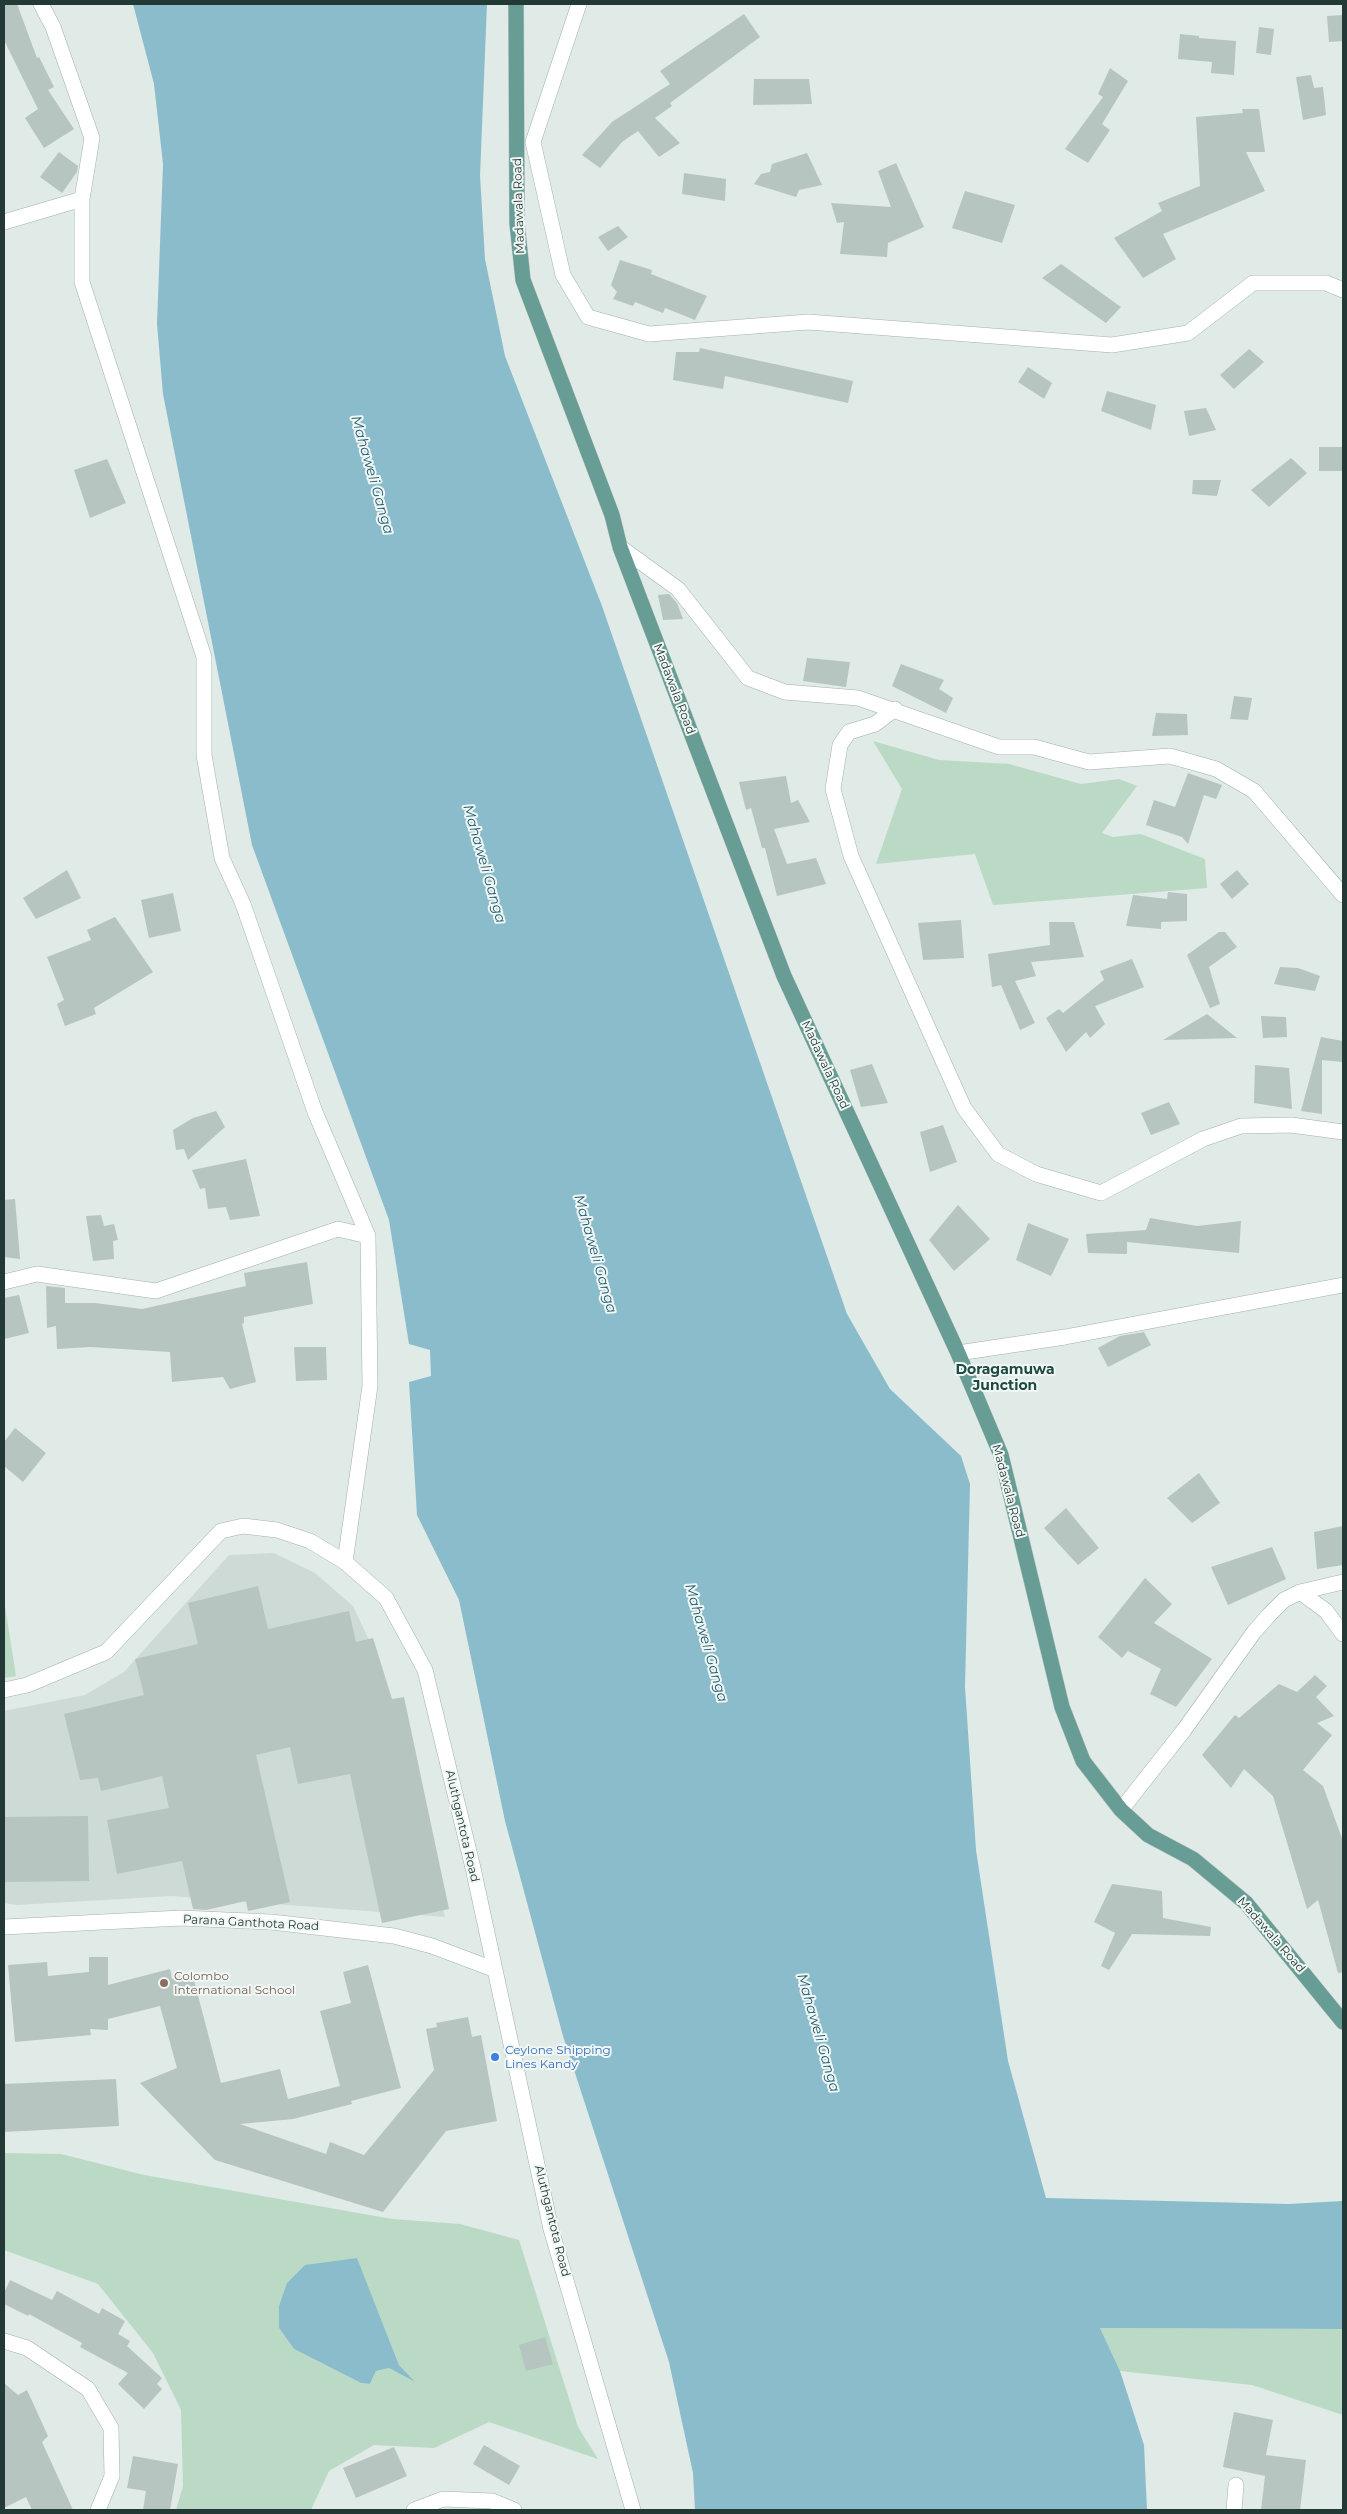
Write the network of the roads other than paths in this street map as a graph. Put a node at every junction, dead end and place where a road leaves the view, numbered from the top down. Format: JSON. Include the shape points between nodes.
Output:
{"nodes":[{"id":1,"x":42,"y":4,"type":"edge"},
{"id":2,"x":516,"y":4,"type":"edge"},
{"id":3,"x":579,"y":4,"type":"edge"},
{"id":4,"x":82,"y":198,"type":"junction"},
{"id":5,"x":4,"y":222,"type":"edge"},
{"id":6,"x":1343,"y":290,"type":"edge"},
{"id":7,"x":620,"y":547,"type":"junction"},
{"id":8,"x":895,"y":709,"type":"junction"},
{"id":9,"x":1343,"y":895,"type":"edge"},
{"id":10,"x":1343,"y":1132,"type":"edge"},
{"id":11,"x":368,"y":1236,"type":"junction"},
{"id":12,"x":4,"y":1282,"type":"edge"},
{"id":13,"x":1343,"y":1285,"type":"edge"},
{"id":14,"x":958,"y":1353,"type":"junction"},
{"id":15,"x":345,"y":1562,"type":"junction"},
{"id":16,"x":1343,"y":1582,"type":"edge"},
{"id":17,"x":1300,"y":1592,"type":"junction"},
{"id":18,"x":1343,"y":1634,"type":"edge"},
{"id":19,"x":4,"y":1690,"type":"edge"},
{"id":20,"x":1121,"y":1810,"type":"junction"},
{"id":21,"x":4,"y":1927,"type":"edge"},
{"id":22,"x":493,"y":1969,"type":"junction"},
{"id":23,"x":1343,"y":2022,"type":"edge"},
{"id":24,"x":4,"y":2341,"type":"edge"},
{"id":25,"x":1236,"y":2485,"type":"dead end"},
{"id":26,"x":98,"y":2510,"type":"edge"},
{"id":27,"x":414,"y":2510,"type":"edge"},
{"id":28,"x":514,"y":2510,"type":"edge"},
{"id":29,"x":633,"y":2510,"type":"edge"},
{"id":30,"x":1234,"y":2510,"type":"edge"}],
"edges":[{"from":1,"to":4,"type":"street","via":[[92,138]]},
{"from":2,"to":7,"type":"main road","name":"Madawala Road","via":[[517,223],[523,280],[609,506]]},
{"from":3,"to":6,"type":"street","via":[[532,142],[563,274],[588,317],[649,334],[808,322],[1112,345],[1188,333],[1253,283],[1326,283]]},
{"from":4,"to":5,"type":"street"},
{"from":4,"to":11,"type":"street","via":[[82,282],[204,657],[204,755],[222,858],[243,904],[316,1112]]},
{"from":7,"to":8,"type":"street","via":[[678,589],[748,678],[785,692],[858,698]]},
{"from":7,"to":14,"type":"main road","name":"Madawala Road","via":[[784,976]]},
{"from":8,"to":9,"type":"street","via":[[998,747],[1034,747],[1089,762],[1170,756],[1216,769],[1254,791]]},
{"from":8,"to":10,"type":"street","via":[[875,724],[849,732],[840,745],[833,789],[851,856],[964,1108],[998,1154],[1036,1174],[1101,1192],[1203,1139],[1241,1126],[1291,1125]]},
{"from":11,"to":12,"type":"street","via":[[338,1229],[156,1291],[37,1274]]},
{"from":11,"to":15,"type":"street","via":[[370,1386]]},
{"from":13,"to":14,"type":"street"},
{"from":14,"to":20,"type":"main road","name":"Madawala Road","via":[[1001,1455],[1062,1708],[1083,1761]]},
{"from":15,"to":19,"type":"street","name":"Aluthgantota Road","via":[[310,1541],[277,1530],[242,1526],[220,1531],[106,1652],[27,1685]]},
{"from":15,"to":22,"type":"street","name":"Aluthgantota Road","via":[[386,1598],[425,1670],[473,1868]]},
{"from":16,"to":17,"type":"street"},
{"from":17,"to":18,"type":"street","via":[[1326,1611]]},
{"from":17,"to":20,"type":"street","via":[[1284,1600],[1254,1632],[1184,1730]]},
{"from":20,"to":23,"type":"main road","name":"Madawala Road","via":[[1148,1835],[1192,1859],[1246,1903]]},
{"from":21,"to":22,"type":"street","name":"Parana Ganthota Road","via":[[180,1918],[271,1922],[394,1936],[432,1946]]},
{"from":22,"to":29,"type":"street","name":"Aluthgantota Road","via":[[551,2229]]},
{"from":24,"to":26,"type":"street","via":[[27,2348],[88,2389],[111,2428],[112,2476]]},
{"from":25,"to":30,"type":"street"},
{"from":27,"to":28,"type":"street","via":[[443,2499],[492,2502]]}]}
